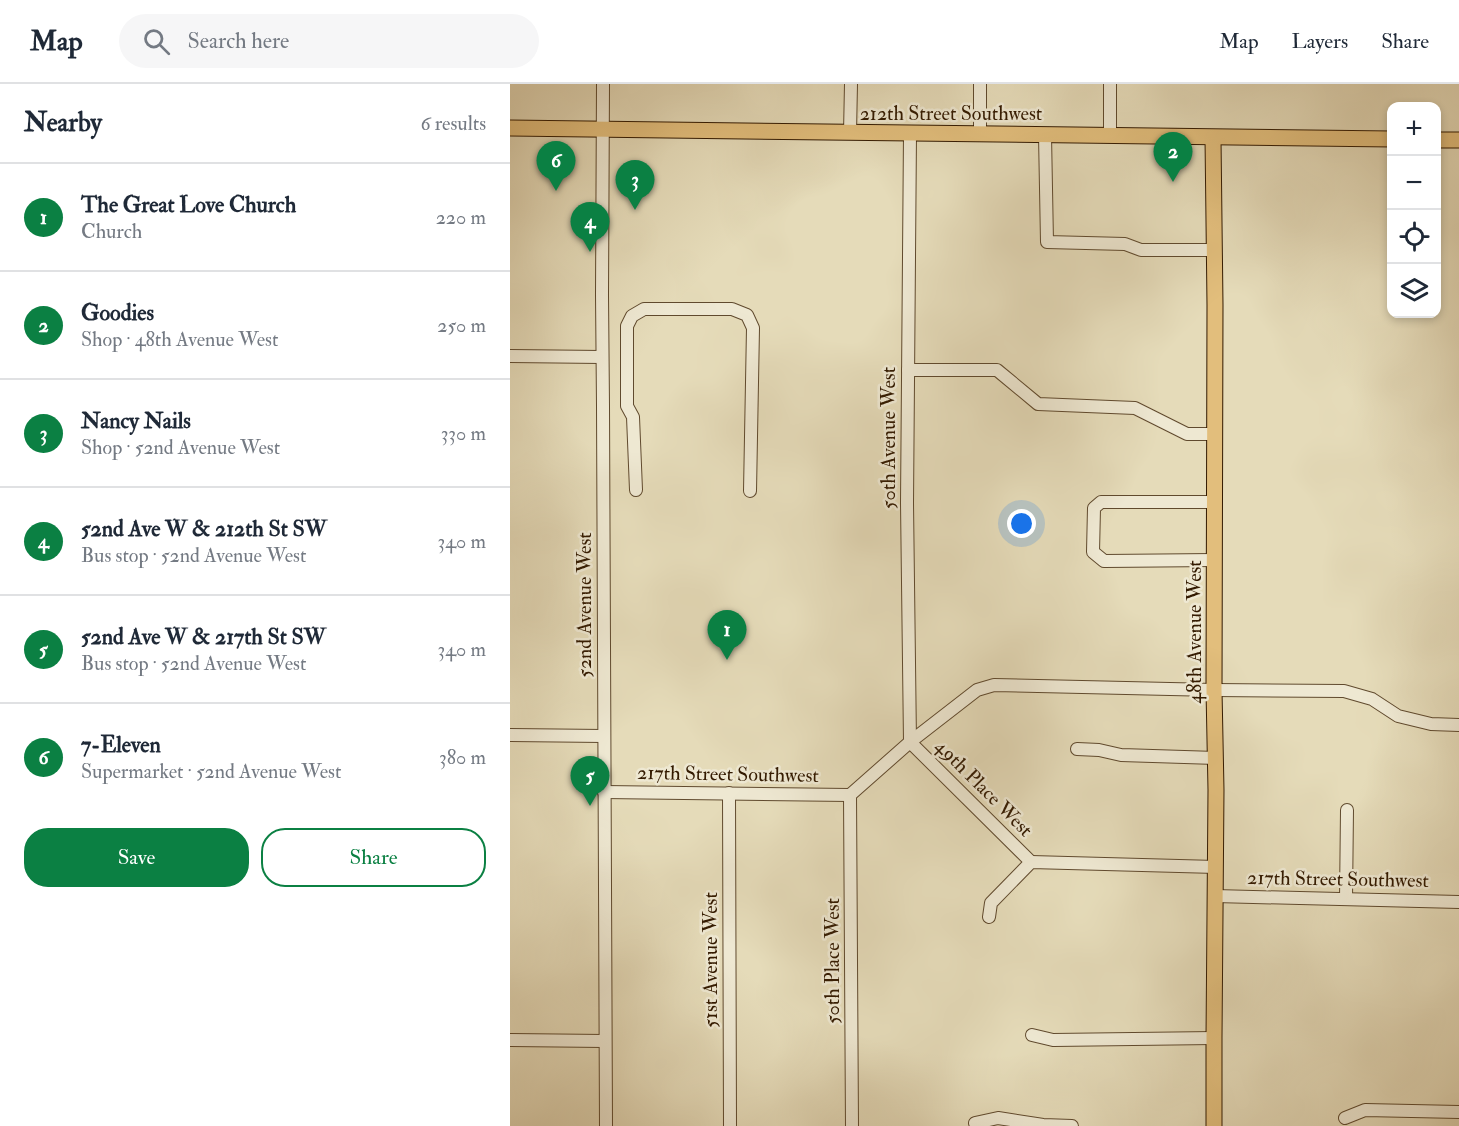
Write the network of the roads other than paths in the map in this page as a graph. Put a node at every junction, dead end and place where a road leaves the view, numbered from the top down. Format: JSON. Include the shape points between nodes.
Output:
{"nodes":[{"id":1,"x":603,"y":84,"type":"edge"},
{"id":2,"x":851,"y":84,"type":"edge"},
{"id":3,"x":980,"y":84,"type":"edge"},
{"id":4,"x":1110,"y":84,"type":"edge"},
{"id":5,"x":510,"y":128,"type":"edge"},
{"id":6,"x":603,"y":130,"type":"junction"},
{"id":7,"x":850,"y":133,"type":"junction"},
{"id":8,"x":910,"y":134,"type":"junction"},
{"id":9,"x":980,"y":134,"type":"junction"},
{"id":10,"x":1045,"y":135,"type":"junction"},
{"id":11,"x":1110,"y":135,"type":"junction"},
{"id":12,"x":1213,"y":138,"type":"junction"},
{"id":13,"x":1387,"y":139,"type":"edge"},
{"id":14,"x":1441,"y":140,"type":"edge"},
{"id":15,"x":1459,"y":140,"type":"edge"},
{"id":16,"x":1214,"y":250,"type":"junction"},
{"id":17,"x":510,"y":356,"type":"edge"},
{"id":18,"x":602,"y":357,"type":"junction"},
{"id":19,"x":908,"y":370,"type":"junction"},
{"id":20,"x":1215,"y":434,"type":"junction"},
{"id":21,"x":636,"y":489,"type":"dead end"},
{"id":22,"x":750,"y":490,"type":"dead end"},
{"id":23,"x":1215,"y":502,"type":"junction"},
{"id":24,"x":1215,"y":560,"type":"junction"},
{"id":25,"x":1214,"y":690,"type":"junction"},
{"id":26,"x":1459,"y":725,"type":"edge"},
{"id":27,"x":510,"y":735,"type":"edge"},
{"id":28,"x":604,"y":736,"type":"junction"},
{"id":29,"x":910,"y":742,"type":"junction"},
{"id":30,"x":1077,"y":749,"type":"dead end"},
{"id":31,"x":1216,"y":758,"type":"junction"},
{"id":32,"x":604,"y":792,"type":"junction"},
{"id":33,"x":729,"y":794,"type":"junction"},
{"id":34,"x":850,"y":795,"type":"junction"},
{"id":35,"x":1347,"y":810,"type":"dead end"},
{"id":36,"x":1031,"y":862,"type":"junction"},
{"id":37,"x":1216,"y":867,"type":"junction"},
{"id":38,"x":1215,"y":896,"type":"junction"},
{"id":39,"x":1346,"y":899,"type":"junction"},
{"id":40,"x":1459,"y":902,"type":"edge"},
{"id":41,"x":989,"y":916,"type":"dead end"},
{"id":42,"x":1032,"y":1035,"type":"dead end"},
{"id":43,"x":1214,"y":1038,"type":"junction"},
{"id":44,"x":510,"y":1040,"type":"edge"},
{"id":45,"x":605,"y":1041,"type":"junction"},
{"id":46,"x":1459,"y":1112,"type":"edge"},
{"id":47,"x":1345,"y":1118,"type":"dead end"},
{"id":48,"x":975,"y":1123,"type":"dead end"},
{"id":49,"x":606,"y":1126,"type":"edge"},
{"id":50,"x":730,"y":1126,"type":"edge"},
{"id":51,"x":852,"y":1126,"type":"edge"},
{"id":52,"x":1043,"y":1126,"type":"edge"},
{"id":53,"x":1072,"y":1126,"type":"edge"},
{"id":54,"x":1214,"y":1126,"type":"edge"}],
"edges":[{"from":1,"to":6,"type":"street","name":"52nd Avenue West"},
{"from":2,"to":7,"type":"street"},
{"from":3,"to":9,"type":"street"},
{"from":4,"to":11,"type":"street"},
{"from":5,"to":6,"type":"main road","name":"212th Street Southwest"},
{"from":6,"to":7,"type":"main road","name":"212th Street Southwest"},
{"from":6,"to":18,"type":"street","name":"52nd Avenue West"},
{"from":7,"to":8,"type":"main road","name":"212th Street Southwest"},
{"from":8,"to":9,"type":"main road","name":"212th Street Southwest"},
{"from":8,"to":19,"type":"street","name":"50th Avenue West"},
{"from":9,"to":10,"type":"main road","name":"212th Street Southwest"},
{"from":10,"to":11,"type":"main road","name":"212th Street Southwest"},
{"from":10,"to":16,"type":"street","via":[[1047,242],[1125,244],[1141,250]]},
{"from":11,"to":12,"type":"main road","name":"212th Street Southwest"},
{"from":12,"to":13,"type":"main road","name":"212th Street Southwest"},
{"from":12,"to":16,"type":"main road","name":"48th Avenue West"},
{"from":14,"to":15,"type":"main road"},
{"from":16,"to":20,"type":"main road","name":"48th Avenue West"},
{"from":17,"to":18,"type":"street"},
{"from":18,"to":28,"type":"street","name":"52nd Avenue West"},
{"from":19,"to":20,"type":"street","via":[[997,370],[1038,404],[1135,408],[1187,434]]},
{"from":19,"to":29,"type":"street","name":"50th Avenue West"},
{"from":20,"to":23,"type":"main road","name":"48th Avenue West"},
{"from":21,"to":22,"type":"street","via":[[633,417],[627,406],[627,326],[632,316],[644,309],[732,309],[747,315],[753,328]]},
{"from":23,"to":24,"type":"main road","name":"48th Avenue West"},
{"from":23,"to":24,"type":"street","via":[[1101,502],[1094,508],[1093,552],[1104,561]]},
{"from":24,"to":25,"type":"main road","name":"48th Avenue West"},
{"from":25,"to":26,"type":"street","via":[[1344,691],[1372,699],[1398,716],[1431,724]]},
{"from":25,"to":29,"type":"street","via":[[994,685],[977,690]]},
{"from":25,"to":31,"type":"main road","name":"48th Avenue West"},
{"from":27,"to":28,"type":"street"},
{"from":28,"to":32,"type":"street","name":"52nd Avenue West"},
{"from":29,"to":34,"type":"street"},
{"from":29,"to":36,"type":"street","name":"49th Place West"},
{"from":30,"to":31,"type":"street","via":[[1121,755]]},
{"from":31,"to":37,"type":"main road","name":"48th Avenue West"},
{"from":32,"to":33,"type":"street","name":"217th Street Southwest"},
{"from":32,"to":45,"type":"street","name":"52nd Avenue West"},
{"from":33,"to":34,"type":"street","name":"217th Street Southwest"},
{"from":33,"to":50,"type":"street","name":"51st Avenue West"},
{"from":34,"to":51,"type":"street","name":"50th Place West"},
{"from":35,"to":39,"type":"street"},
{"from":36,"to":37,"type":"street"},
{"from":36,"to":41,"type":"street","via":[[991,903]]},
{"from":37,"to":38,"type":"main road","name":"48th Avenue West"},
{"from":38,"to":39,"type":"street","name":"217th Street Southwest"},
{"from":38,"to":43,"type":"main road","name":"48th Avenue West"},
{"from":39,"to":40,"type":"street","name":"217th Street Southwest"},
{"from":42,"to":43,"type":"street","via":[[1053,1040]]},
{"from":43,"to":54,"type":"main road","name":"48th Avenue West"},
{"from":44,"to":45,"type":"street"},
{"from":45,"to":49,"type":"street","name":"52nd Avenue West"},
{"from":46,"to":47,"type":"street","via":[[1365,1110]]},
{"from":48,"to":52,"type":"street","via":[[998,1118]]},
{"from":52,"to":53,"type":"street"}]}
